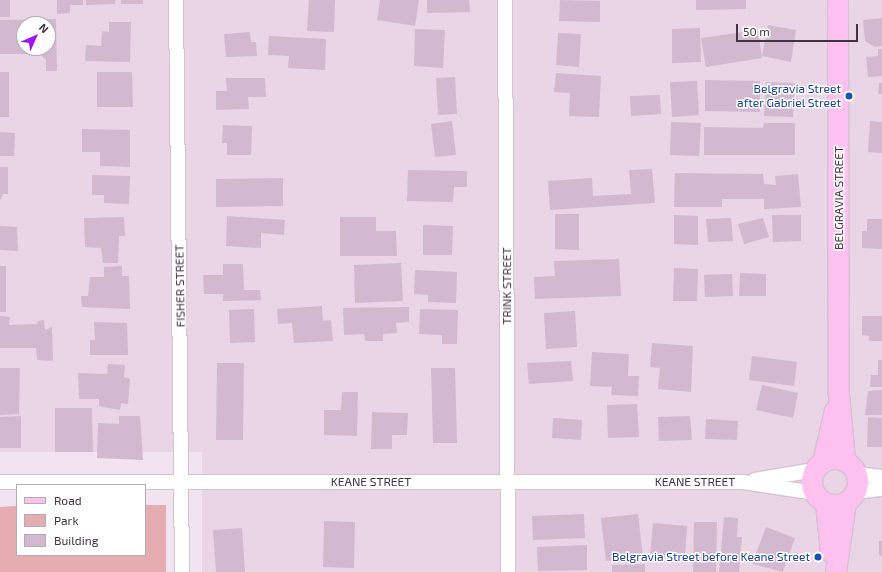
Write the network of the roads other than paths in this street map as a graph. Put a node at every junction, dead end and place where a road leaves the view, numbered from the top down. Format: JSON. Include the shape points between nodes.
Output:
{"nodes":[{"id":1,"x":176,"y":0,"type":"edge"},
{"id":2,"x":505,"y":0,"type":"edge"},
{"id":3,"x":838,"y":0,"type":"edge"},
{"id":4,"x":839,"y":395,"type":"junction"},
{"id":5,"x":818,"y":466,"type":"junction"},
{"id":6,"x":882,"y":476,"type":"edge"},
{"id":7,"x":0,"y":482,"type":"edge"},
{"id":8,"x":182,"y":482,"type":"junction"},
{"id":9,"x":509,"y":482,"type":"junction"},
{"id":10,"x":743,"y":482,"type":"junction"},
{"id":11,"x":851,"y":482,"type":"junction"},
{"id":12,"x":882,"y":489,"type":"edge"},
{"id":13,"x":820,"y":498,"type":"junction"},
{"id":14,"x":182,"y":572,"type":"edge"},
{"id":15,"x":508,"y":572,"type":"edge"},
{"id":16,"x":833,"y":572,"type":"edge"},
{"id":17,"x":836,"y":572,"type":"edge"}],
"edges":[{"from":1,"to":8,"type":"street","name":"FISHER STREET"},
{"from":2,"to":9,"type":"street","name":"TRINK STREET"},
{"from":3,"to":4,"type":"street","name":"BELGRAVIA STREET"},
{"from":4,"to":5,"type":"street","name":"BELGRAVIA STREET"},
{"from":4,"to":11,"type":"street","name":"BELGRAVIA STREET"},
{"from":5,"to":10,"type":"street","name":"KEANE STREET"},
{"from":5,"to":11,"type":"street","via":[[834,458]]},
{"from":5,"to":13,"type":"street","name":"BELGRAVIA STREET","via":[[811,482]]},
{"from":6,"to":11,"type":"street"},
{"from":7,"to":8,"type":"street","name":"KEANE STREET"},
{"from":8,"to":9,"type":"street","name":"KEANE STREET"},
{"from":8,"to":14,"type":"street","name":"FISHER STREET"},
{"from":9,"to":10,"type":"street","name":"KEANE STREET"},
{"from":9,"to":15,"type":"street","name":"TRINK STREET"},
{"from":10,"to":13,"type":"street","name":"KEANE STREET"},
{"from":11,"to":12,"type":"street"},
{"from":11,"to":13,"type":"street"},
{"from":11,"to":17,"type":"street","name":"BELGRAVIA STREET"},
{"from":13,"to":16,"type":"street"}]}
